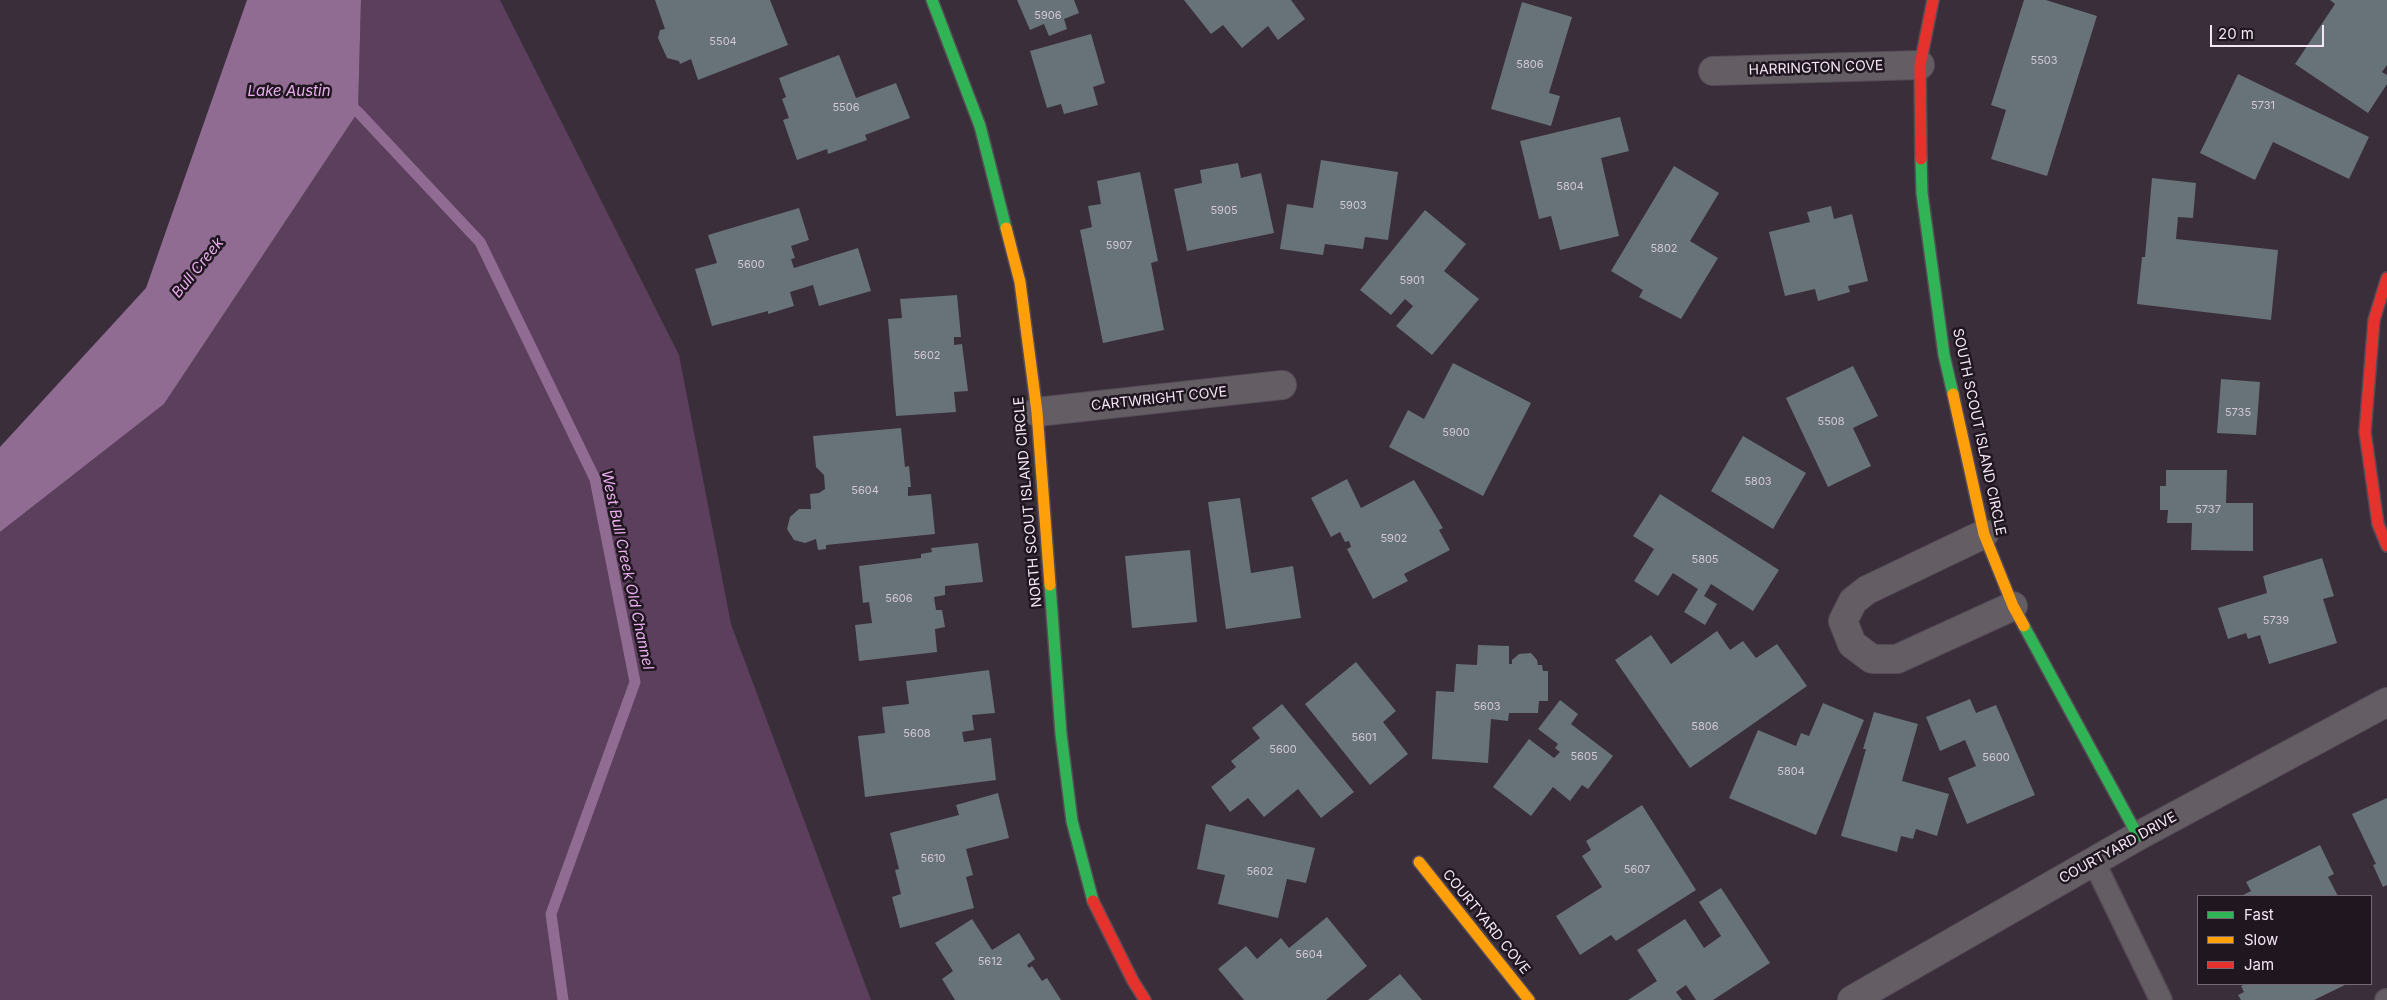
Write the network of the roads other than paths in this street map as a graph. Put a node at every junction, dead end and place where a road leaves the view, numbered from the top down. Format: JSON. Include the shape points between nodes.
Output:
{"nodes":[{"id":1,"x":932,"y":0,"type":"edge"},
{"id":2,"x":1933,"y":0,"type":"edge"},
{"id":3,"x":1920,"y":65,"type":"junction"},
{"id":4,"x":1712,"y":71,"type":"dead end"},
{"id":5,"x":2387,"y":278,"type":"edge"},
{"id":6,"x":1282,"y":385,"type":"dead end"},
{"id":7,"x":1037,"y":412,"type":"junction"},
{"id":8,"x":1984,"y":534,"type":"junction"},
{"id":9,"x":2387,"y":546,"type":"edge"},
{"id":10,"x":2013,"y":606,"type":"junction"},
{"id":11,"x":2387,"y":702,"type":"edge"},
{"id":12,"x":2138,"y":836,"type":"junction"},
{"id":13,"x":1418,"y":862,"type":"dead end"},
{"id":14,"x":2094,"y":862,"type":"junction"},
{"id":15,"x":1145,"y":1000,"type":"edge"},
{"id":16,"x":1529,"y":1000,"type":"edge"},
{"id":17,"x":1852,"y":1000,"type":"edge"},
{"id":18,"x":2161,"y":1000,"type":"edge"}],
"edges":[{"from":1,"to":7,"type":"street","name":"NORTH SCOUT ISLAND CIRCLE","via":[[980,126],[1020,282]]},
{"from":2,"to":3,"type":"street","name":"SOUTH SCOUT ISLAND CIRCLE"},
{"from":3,"to":4,"type":"street","name":"HARRINGTON COVE"},
{"from":3,"to":8,"type":"street","name":"SOUTH SCOUT ISLAND CIRCLE","via":[[1922,193],[1944,355]]},
{"from":5,"to":9,"type":"street","via":[[2374,320],[2365,432],[2378,524]]},
{"from":6,"to":7,"type":"street","name":"CARTWRIGHT COVE"},
{"from":7,"to":15,"type":"street","name":"NORTH SCOUT ISLAND CIRCLE","via":[[1061,734],[1072,821],[1092,899]]},
{"from":8,"to":10,"type":"street","name":"SOUTH SCOUT ISLAND CIRCLE"},
{"from":8,"to":10,"type":"street","via":[[1867,590],[1853,600],[1843,621],[1852,644],[1872,659],[1897,659]]},
{"from":10,"to":12,"type":"street","name":"SOUTH SCOUT ISLAND CIRCLE"},
{"from":11,"to":12,"type":"street","name":"COURTYARD DRIVE"},
{"from":12,"to":14,"type":"street","name":"COURTYARD DRIVE"},
{"from":13,"to":16,"type":"street","name":"COURTYARD COVE"},
{"from":14,"to":17,"type":"street","name":"COURTYARD DRIVE"},
{"from":14,"to":18,"type":"lane"}]}
